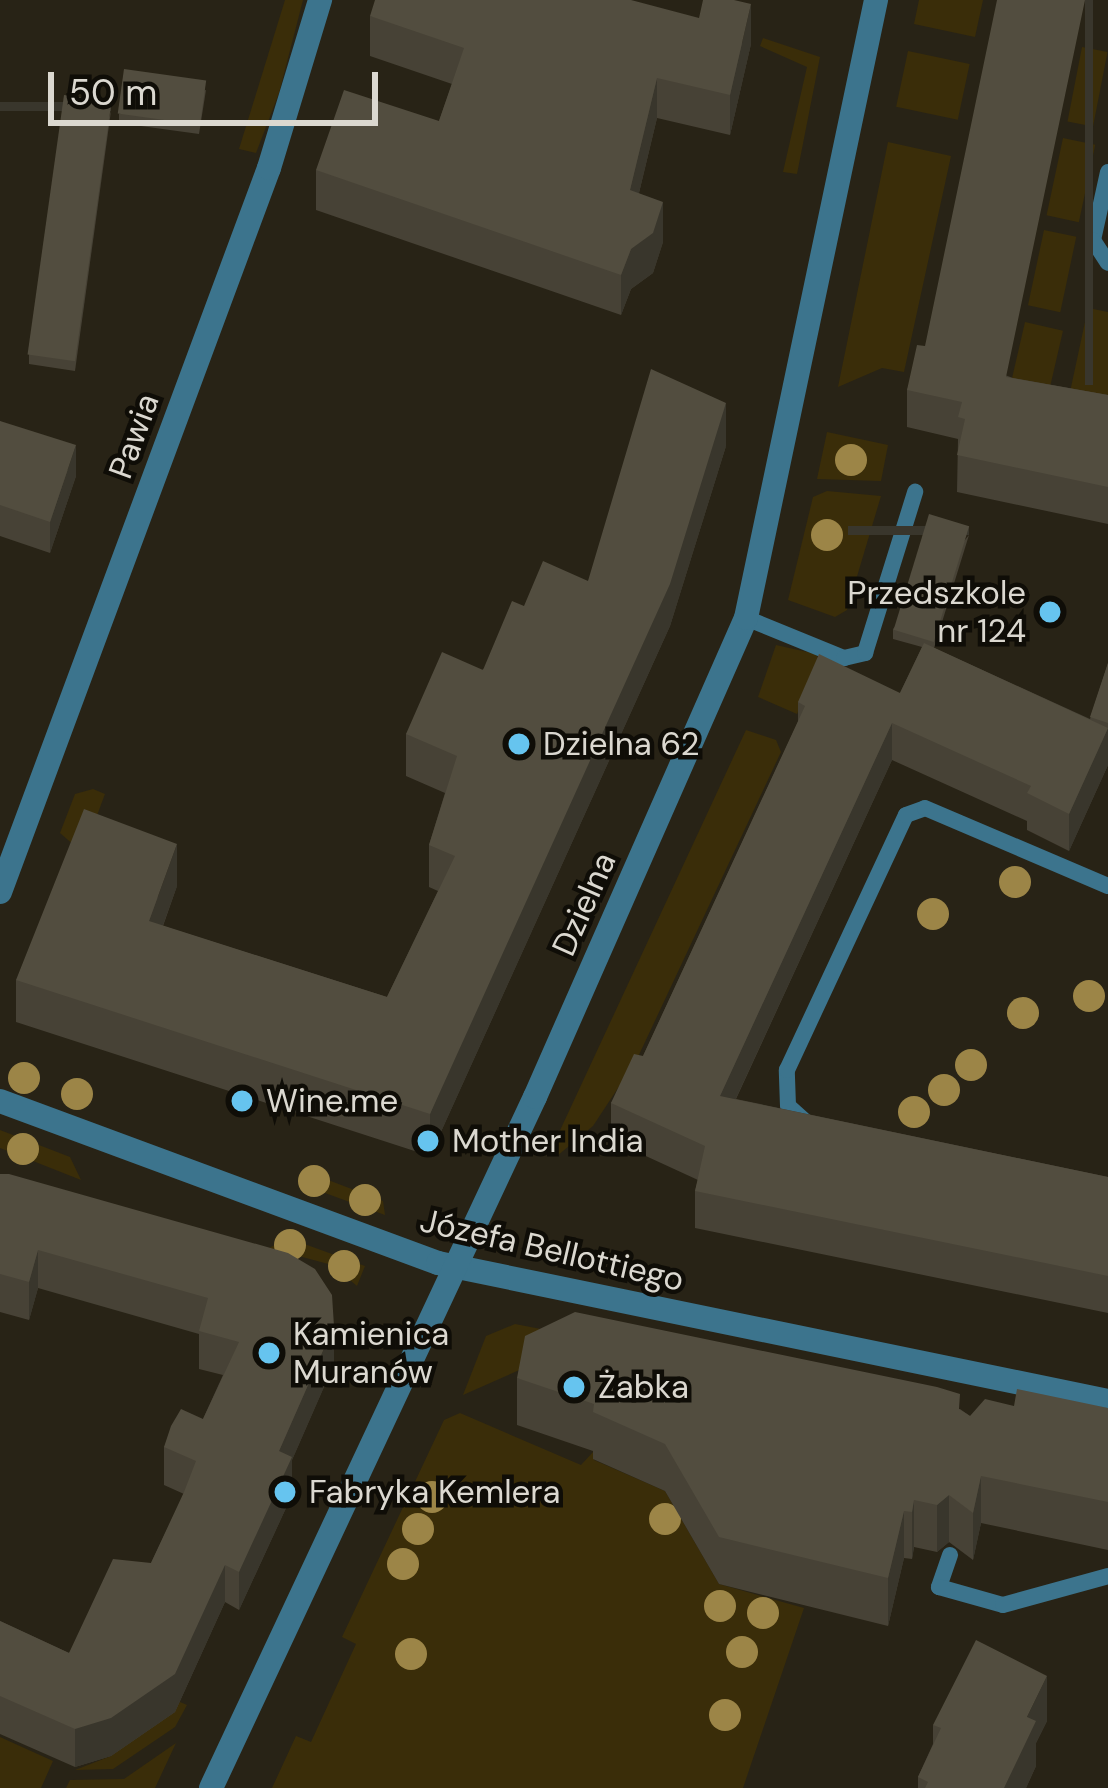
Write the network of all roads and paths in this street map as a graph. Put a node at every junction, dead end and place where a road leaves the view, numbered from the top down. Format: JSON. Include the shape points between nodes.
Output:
{"nodes":[{"id":1,"x":320,"y":0,"type":"edge"},
{"id":2,"x":876,"y":0,"type":"edge"},
{"id":3,"x":1108,"y":172,"type":"edge"},
{"id":4,"x":1108,"y":263,"type":"edge"},
{"id":5,"x":915,"y":492,"type":"dead end"},
{"id":6,"x":746,"y":617,"type":"junction"},
{"id":7,"x":1108,"y":886,"type":"edge"},
{"id":8,"x":0,"y":892,"type":"edge"},
{"id":9,"x":0,"y":1101,"type":"edge"},
{"id":10,"x":828,"y":1128,"type":"edge"},
{"id":11,"x":455,"y":1267,"type":"junction"},
{"id":12,"x":1108,"y":1401,"type":"edge"},
{"id":13,"x":950,"y":1555,"type":"edge"},
{"id":14,"x":1108,"y":1576,"type":"edge"},
{"id":15,"x":212,"y":1788,"type":"edge"}],
"edges":[{"from":1,"to":8,"type":"street","name":"Pawia","via":[[269,167]]},
{"from":2,"to":6,"type":"street","name":"Dzielna"},
{"from":3,"to":4,"type":"lane","via":[[1094,240]]},
{"from":5,"to":6,"type":"lane","via":[[865,652],[844,658]]},
{"from":6,"to":11,"type":"street","name":"Dzielna"},
{"from":7,"to":10,"type":"lane","via":[[925,808],[906,815],[787,1070],[788,1106],[805,1123]]},
{"from":9,"to":11,"type":"street","name":"Józefa Bellottiego"},
{"from":11,"to":12,"type":"street","name":"Józefa Bellottiego","via":[[985,1387]]},
{"from":11,"to":15,"type":"street","name":"Dzielna"},
{"from":13,"to":14,"type":"lane","via":[[939,1587],[1003,1605]]}]}
